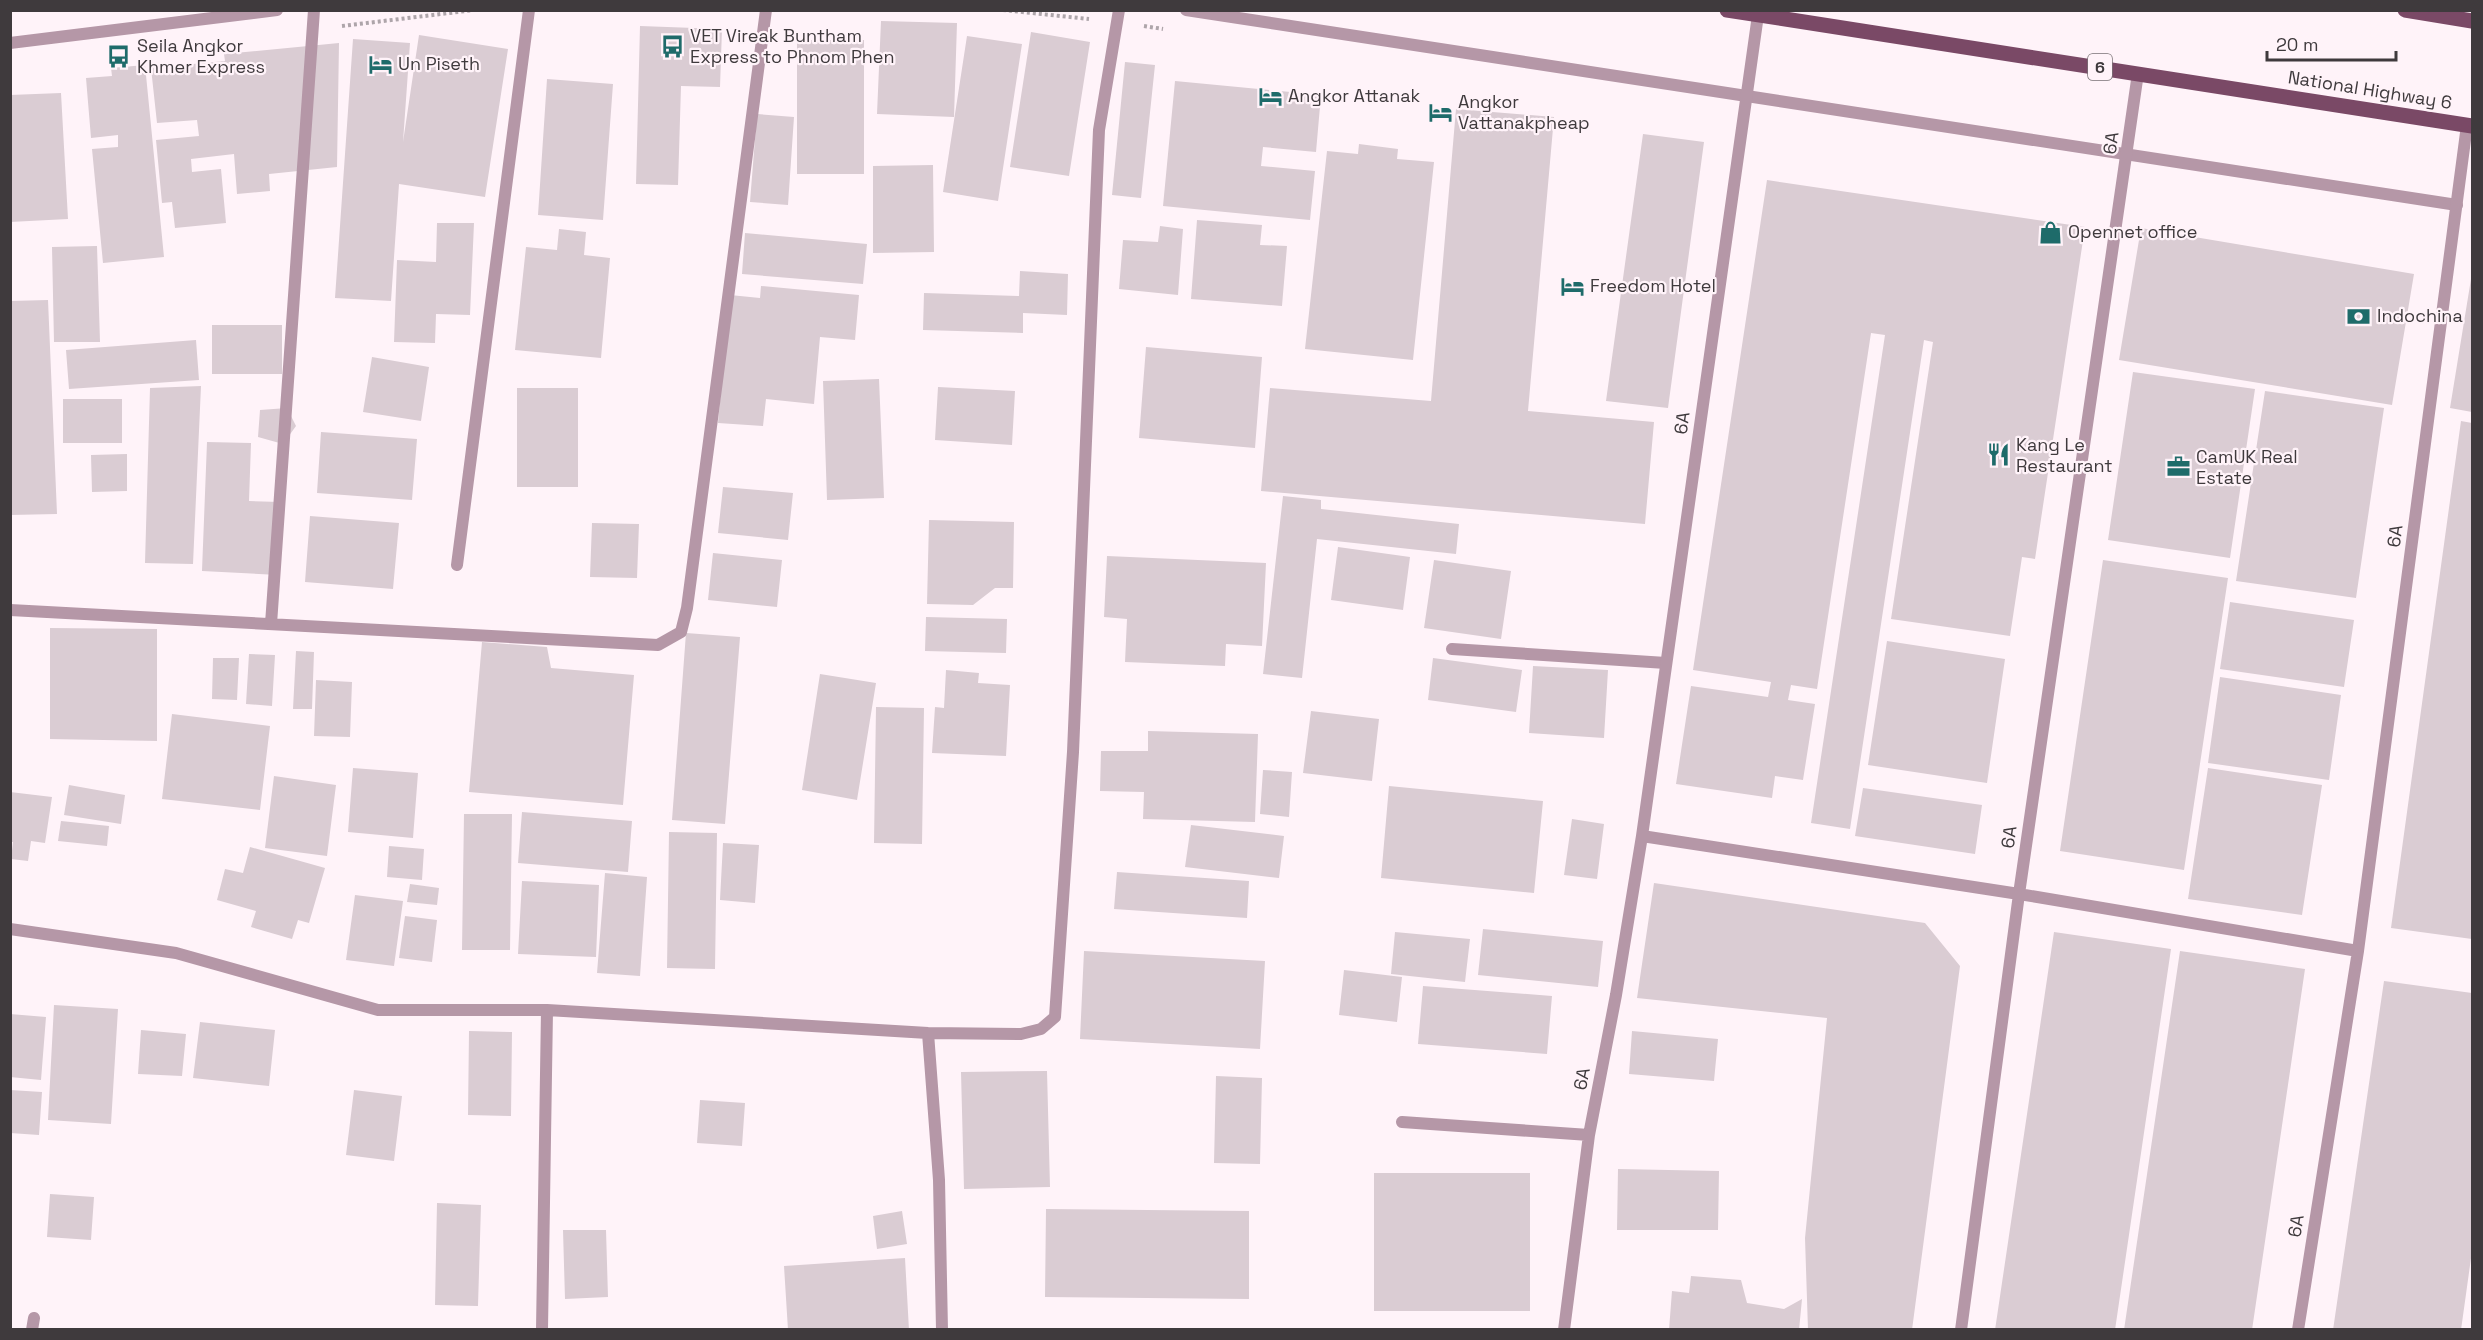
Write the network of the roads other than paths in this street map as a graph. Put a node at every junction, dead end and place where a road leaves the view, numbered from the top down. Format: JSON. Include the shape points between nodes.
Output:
{"nodes":[{"id":1,"x":277,"y":10,"type":"edge"},
{"id":2,"x":314,"y":10,"type":"edge"},
{"id":3,"x":529,"y":10,"type":"edge"},
{"id":4,"x":766,"y":10,"type":"edge"},
{"id":5,"x":1119,"y":10,"type":"edge"},
{"id":6,"x":1186,"y":10,"type":"edge"},
{"id":7,"x":1727,"y":10,"type":"edge"},
{"id":8,"x":2404,"y":10,"type":"edge"},
{"id":9,"x":1758,"y":15,"type":"junction"},
{"id":10,"x":2472,"y":21,"type":"edge"},
{"id":11,"x":10,"y":43,"type":"edge"},
{"id":12,"x":2138,"y":73,"type":"junction"},
{"id":13,"x":1745,"y":97,"type":"junction"},
{"id":14,"x":2470,"y":126,"type":"edge"},
{"id":15,"x":2127,"y":156,"type":"junction"},
{"id":16,"x":2457,"y":206,"type":"junction"},
{"id":17,"x":457,"y":565,"type":"dead end"},
{"id":18,"x":10,"y":610,"type":"edge"},
{"id":19,"x":271,"y":624,"type":"junction"},
{"id":20,"x":1452,"y":649,"type":"dead end"},
{"id":21,"x":1666,"y":663,"type":"junction"},
{"id":22,"x":1642,"y":837,"type":"junction"},
{"id":23,"x":2019,"y":894,"type":"junction"},
{"id":24,"x":10,"y":929,"type":"edge"},
{"id":25,"x":2358,"y":951,"type":"junction"},
{"id":26,"x":547,"y":1010,"type":"junction"},
{"id":27,"x":928,"y":1033,"type":"junction"},
{"id":28,"x":1402,"y":1122,"type":"dead end"},
{"id":29,"x":1589,"y":1135,"type":"junction"},
{"id":30,"x":542,"y":1329,"type":"edge"},
{"id":31,"x":942,"y":1329,"type":"edge"},
{"id":32,"x":1564,"y":1329,"type":"edge"},
{"id":33,"x":1961,"y":1329,"type":"edge"},
{"id":34,"x":2298,"y":1329,"type":"edge"}],
"edges":[{"from":1,"to":11,"type":"street"},
{"from":2,"to":19,"type":"street"},
{"from":3,"to":17,"type":"street"},
{"from":4,"to":19,"type":"street","via":[[681,632],[658,645]]},
{"from":5,"to":27,"type":"street","via":[[1099,130],[1073,752],[1055,1017],[1041,1029],[1021,1034]]},
{"from":6,"to":13,"type":"street"},
{"from":7,"to":9,"type":"main road","name":"National Highway 6","number":"6"},
{"from":8,"to":10,"type":"main road"},
{"from":9,"to":12,"type":"main road","name":"National Highway 6","number":"6"},
{"from":9,"to":13,"type":"street","name":"6A"},
{"from":12,"to":14,"type":"main road","name":"National Highway 6","number":"6"},
{"from":12,"to":15,"type":"street","name":"6A"},
{"from":13,"to":15,"type":"street"},
{"from":13,"to":21,"type":"street","name":"6A"},
{"from":14,"to":16,"type":"street","name":"6A"},
{"from":15,"to":16,"type":"street"},
{"from":15,"to":23,"type":"street","name":"6A"},
{"from":16,"to":25,"type":"street","name":"6A"},
{"from":18,"to":19,"type":"street"},
{"from":20,"to":21,"type":"street"},
{"from":21,"to":22,"type":"street","name":"6A"},
{"from":22,"to":23,"type":"street"},
{"from":22,"to":29,"type":"street","name":"6A"},
{"from":23,"to":25,"type":"street"},
{"from":23,"to":33,"type":"street","name":"6A"},
{"from":24,"to":26,"type":"street","via":[[176,953],[378,1010]]},
{"from":25,"to":34,"type":"street","name":"6A"},
{"from":26,"to":27,"type":"street"},
{"from":26,"to":30,"type":"street"},
{"from":27,"to":31,"type":"street","via":[[939,1180]]},
{"from":28,"to":29,"type":"street"},
{"from":29,"to":32,"type":"street","name":"6A"}]}
